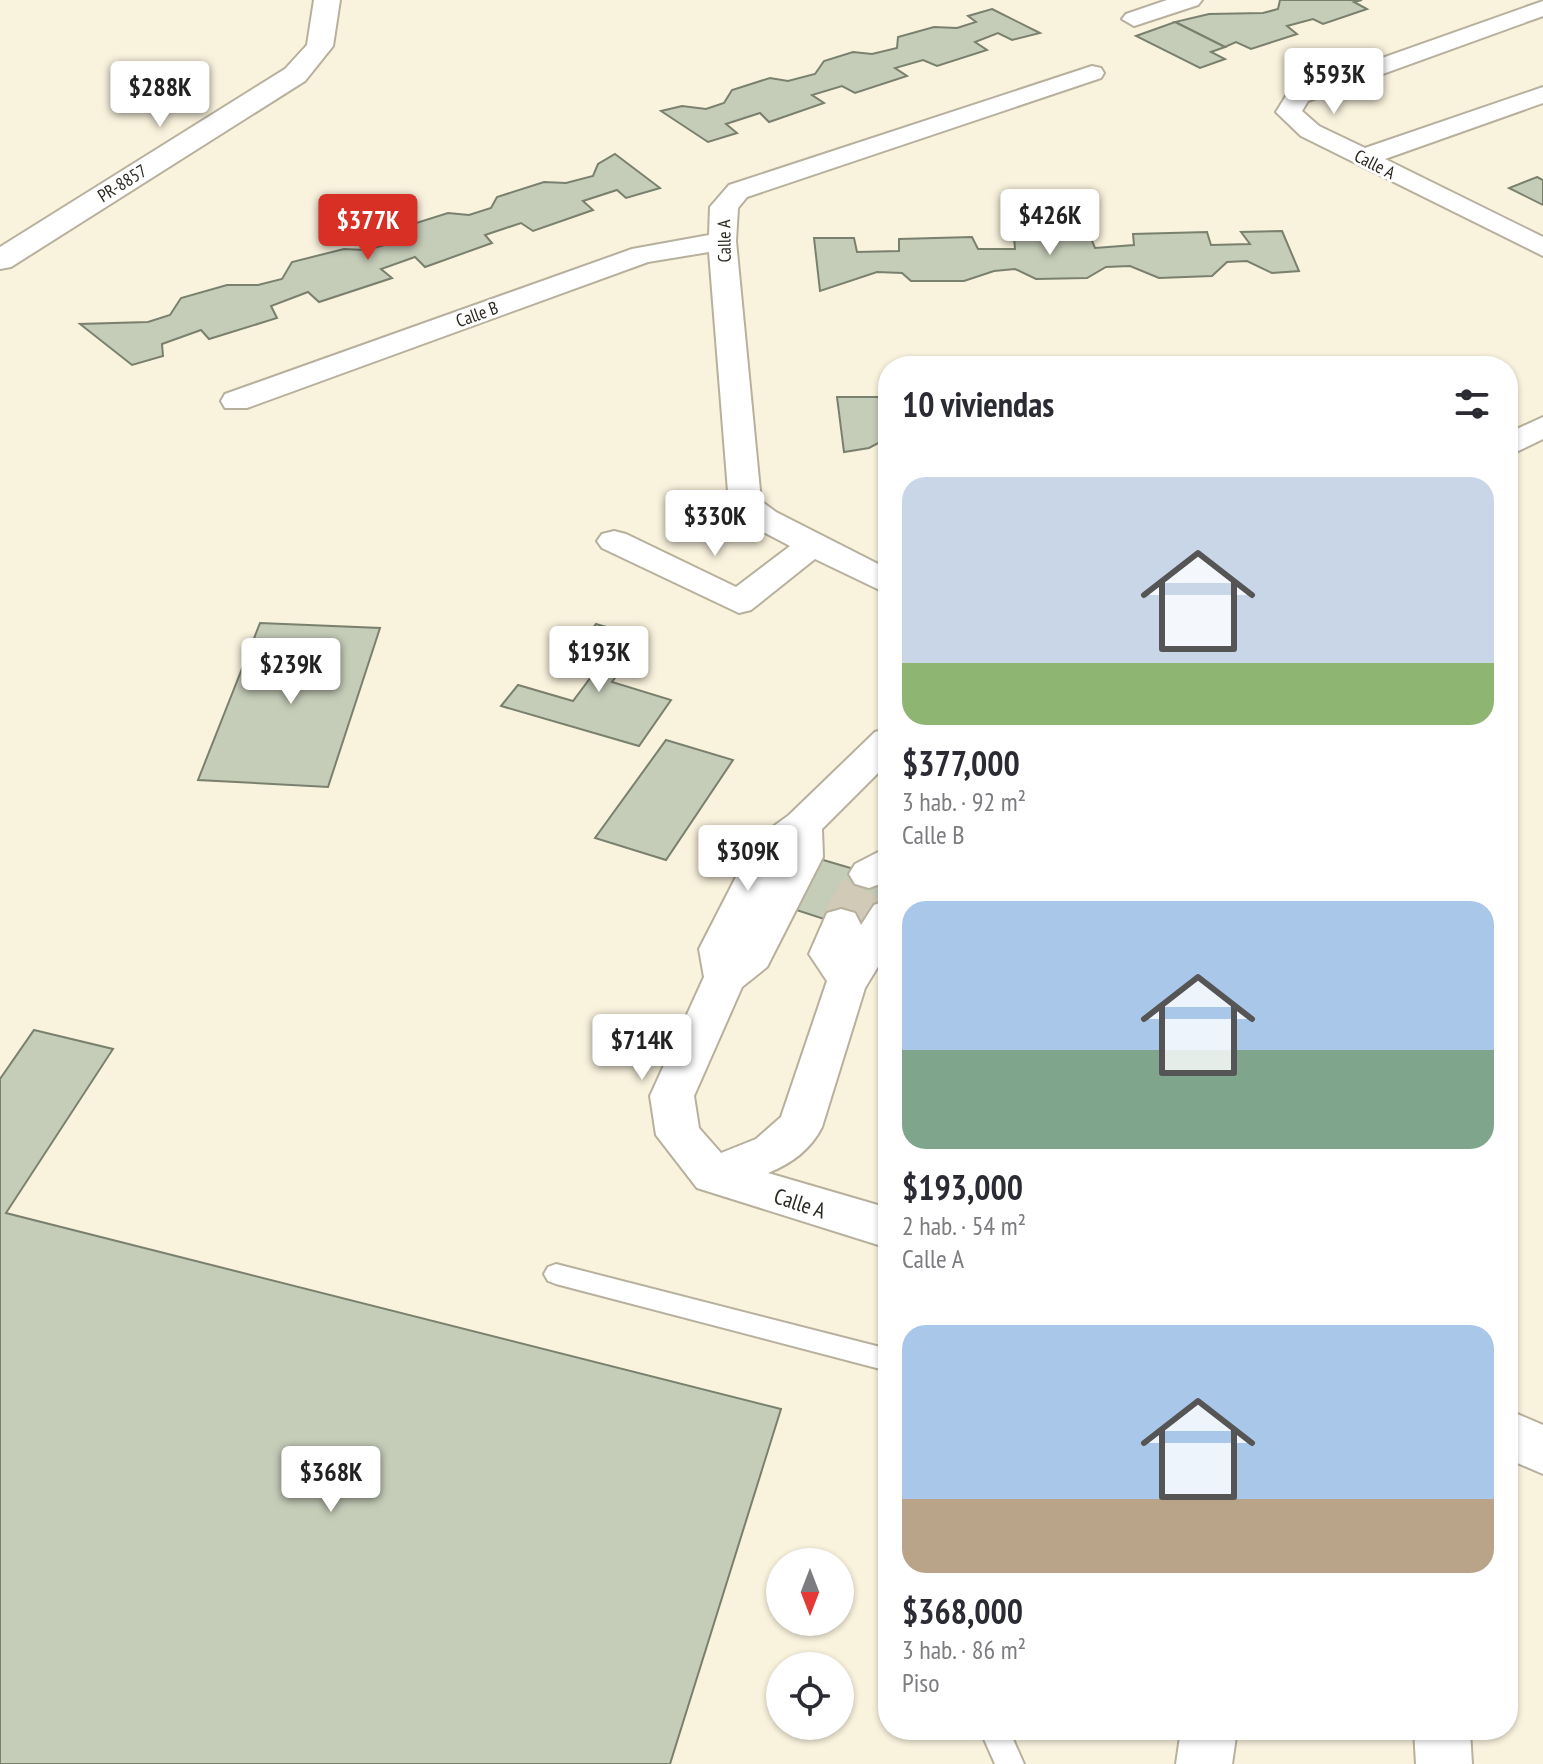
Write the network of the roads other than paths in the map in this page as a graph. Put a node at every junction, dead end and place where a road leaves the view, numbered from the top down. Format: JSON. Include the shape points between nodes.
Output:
{"nodes":[{"id":1,"x":327,"y":0,"type":"edge"},
{"id":2,"x":1190,"y":0,"type":"edge"},
{"id":3,"x":1484,"y":0,"type":"edge"},
{"id":4,"x":1531,"y":12,"type":"edge"},
{"id":5,"x":1134,"y":19,"type":"dead end"},
{"id":6,"x":1092,"y":73,"type":"dead end"},
{"id":7,"x":1543,"y":95,"type":"edge"},
{"id":8,"x":1362,"y":158,"type":"junction"},
{"id":9,"x":722,"y":241,"type":"junction"},
{"id":10,"x":1543,"y":248,"type":"edge"},
{"id":11,"x":0,"y":260,"type":"edge"},
{"id":12,"x":236,"y":401,"type":"dead end"},
{"id":13,"x":1543,"y":426,"type":"edge"},
{"id":14,"x":1518,"y":440,"type":"edge"},
{"id":15,"x":614,"y":541,"type":"dead end"},
{"id":16,"x":812,"y":545,"type":"junction"},
{"id":17,"x":878,"y":578,"type":"edge"},
{"id":18,"x":878,"y":751,"type":"edge"},
{"id":19,"x":841,"y":924,"type":"tunnel mouth"},
{"id":20,"x":878,"y":931,"type":"tunnel mouth"},
{"id":21,"x":849,"y":979,"type":"junction"},
{"id":22,"x":713,"y":1175,"type":"junction"},
{"id":23,"x":878,"y":1225,"type":"edge"},
{"id":24,"x":556,"y":1274,"type":"dead end"},
{"id":25,"x":878,"y":1357,"type":"edge"},
{"id":26,"x":1518,"y":1438,"type":"edge"},
{"id":27,"x":1543,"y":1451,"type":"edge"},
{"id":28,"x":999,"y":1740,"type":"edge"},
{"id":29,"x":1208,"y":1740,"type":"edge"},
{"id":30,"x":1443,"y":1740,"type":"edge"},
{"id":31,"x":1010,"y":1764,"type":"edge"},
{"id":32,"x":1204,"y":1764,"type":"edge"},
{"id":33,"x":1444,"y":1764,"type":"edge"}],
"edges":[{"from":1,"to":11,"type":"street","name":"PR-8857","via":[[320,46],[295,75]]},
{"from":2,"to":5,"type":"street"},
{"from":3,"to":4,"type":"street"},
{"from":4,"to":8,"type":"street","name":"Calle A","via":[[1298,96],[1289,112],[1310,131]]},
{"from":6,"to":9,"type":"street","name":"Calle A","via":[[738,191],[724,207]]},
{"from":7,"to":8,"type":"street"},
{"from":8,"to":10,"type":"street","name":"Calle A"},
{"from":9,"to":12,"type":"street","name":"Calle B","via":[[642,255]]},
{"from":9,"to":16,"type":"street","name":"Calle A","via":[[745,504]]},
{"from":13,"to":14,"type":"street"},
{"from":15,"to":16,"type":"street","via":[[739,602]]},
{"from":16,"to":17,"type":"street","name":"Calle A"},
{"from":18,"to":22,"type":"street","via":[[803,825],[803,857],[752,956],[725,977],[672,1096],[678,1135]]},
{"from":19,"to":21,"type":"street","via":[[830,954]]},
{"from":20,"to":21,"type":"street"},
{"from":21,"to":22,"type":"street","via":[[800,1127],[772,1152]]},
{"from":22,"to":23,"type":"street","name":"Calle A"},
{"from":24,"to":25,"type":"lane"},
{"from":26,"to":27,"type":"street"},
{"from":28,"to":31,"type":"lane"},
{"from":29,"to":32,"type":"street"},
{"from":30,"to":33,"type":"street"}]}
